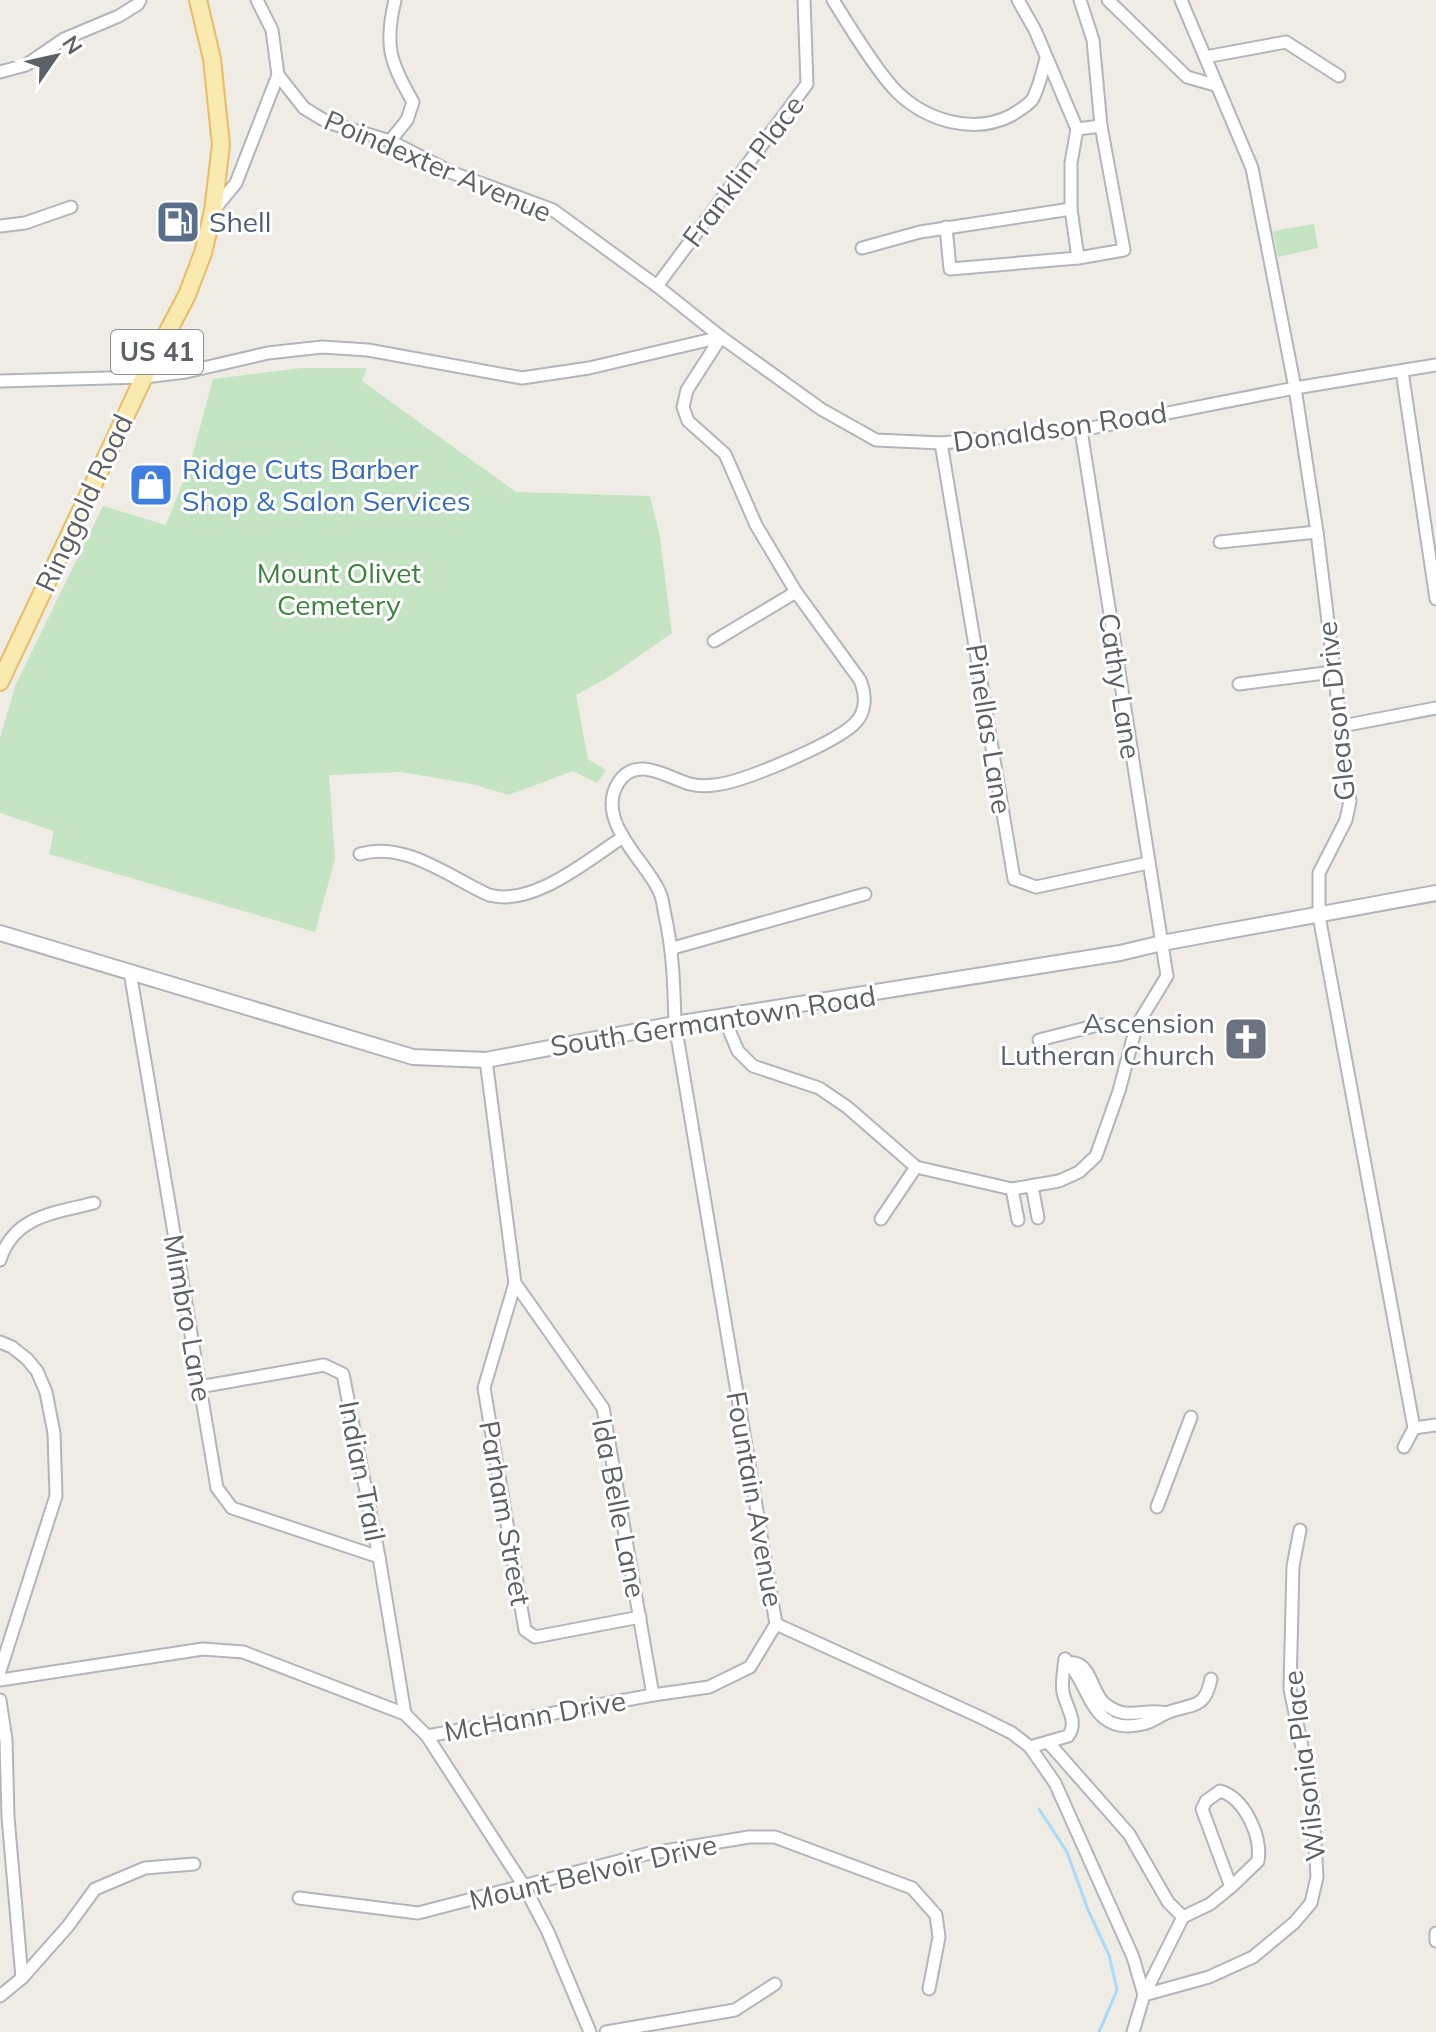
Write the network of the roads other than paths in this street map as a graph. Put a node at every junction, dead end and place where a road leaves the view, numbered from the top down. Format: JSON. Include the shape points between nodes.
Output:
{"nodes":[{"id":1,"x":140,"y":0,"type":"edge"},
{"id":2,"x":198,"y":0,"type":"edge"},
{"id":3,"x":257,"y":0,"type":"edge"},
{"id":4,"x":395,"y":0,"type":"edge"},
{"id":5,"x":804,"y":0,"type":"edge"},
{"id":6,"x":833,"y":0,"type":"edge"},
{"id":7,"x":1018,"y":0,"type":"edge"},
{"id":8,"x":1080,"y":0,"type":"edge"},
{"id":9,"x":1108,"y":0,"type":"edge"},
{"id":10,"x":1181,"y":0,"type":"edge"},
{"id":11,"x":1205,"y":57,"type":"junction"},
{"id":12,"x":1046,"y":59,"type":"junction"},
{"id":13,"x":0,"y":72,"type":"edge"},
{"id":14,"x":278,"y":75,"type":"junction"},
{"id":15,"x":1339,"y":76,"type":"dead end"},
{"id":16,"x":1215,"y":85,"type":"junction"},
{"id":17,"x":1101,"y":126,"type":"junction"},
{"id":18,"x":1077,"y":129,"type":"junction"},
{"id":19,"x":390,"y":141,"type":"junction"},
{"id":20,"x":71,"y":207,"type":"dead end"},
{"id":21,"x":1071,"y":209,"type":"junction"},
{"id":22,"x":213,"y":211,"type":"junction"},
{"id":23,"x":0,"y":226,"type":"edge"},
{"id":24,"x":946,"y":227,"type":"junction"},
{"id":25,"x":862,"y":248,"type":"dead end"},
{"id":26,"x":1078,"y":258,"type":"junction"},
{"id":27,"x":657,"y":286,"type":"junction"},
{"id":28,"x":721,"y":337,"type":"junction"},
{"id":29,"x":1436,"y":365,"type":"edge"},
{"id":30,"x":1402,"y":371,"type":"junction"},
{"id":31,"x":144,"y":377,"type":"junction"},
{"id":32,"x":0,"y":381,"type":"edge"},
{"id":33,"x":1295,"y":388,"type":"junction"},
{"id":34,"x":1081,"y":430,"type":"junction"},
{"id":35,"x":941,"y":443,"type":"junction"},
{"id":36,"x":1317,"y":532,"type":"junction"},
{"id":37,"x":1220,"y":542,"type":"dead end"},
{"id":38,"x":796,"y":592,"type":"junction"},
{"id":39,"x":1436,"y":599,"type":"edge"},
{"id":40,"x":714,"y":641,"type":"dead end"},
{"id":41,"x":1333,"y":672,"type":"junction"},
{"id":42,"x":0,"y":682,"type":"edge"},
{"id":43,"x":1239,"y":684,"type":"dead end"},
{"id":44,"x":1436,"y":708,"type":"edge"},
{"id":45,"x":1342,"y":726,"type":"junction"},
{"id":46,"x":623,"y":837,"type":"junction"},
{"id":47,"x":360,"y":854,"type":"dead end"},
{"id":48,"x":1148,"y":863,"type":"junction"},
{"id":49,"x":1436,"y":893,"type":"edge"},
{"id":50,"x":865,"y":894,"type":"dead end"},
{"id":51,"x":1319,"y":916,"type":"junction"},
{"id":52,"x":0,"y":933,"type":"edge"},
{"id":53,"x":1162,"y":943,"type":"junction"},
{"id":54,"x":673,"y":948,"type":"junction"},
{"id":55,"x":130,"y":972,"type":"junction"},
{"id":56,"x":723,"y":1016,"type":"junction"},
{"id":57,"x":675,"y":1024,"type":"junction"},
{"id":58,"x":1136,"y":1027,"type":"junction"},
{"id":59,"x":1039,"y":1040,"type":"dead end"},
{"id":60,"x":486,"y":1060,"type":"junction"},
{"id":61,"x":916,"y":1167,"type":"junction"},
{"id":62,"x":1032,"y":1186,"type":"junction"},
{"id":63,"x":1012,"y":1189,"type":"junction"},
{"id":64,"x":94,"y":1203,"type":"dead end"},
{"id":65,"x":1038,"y":1218,"type":"dead end"},
{"id":66,"x":881,"y":1219,"type":"dead end"},
{"id":67,"x":1018,"y":1220,"type":"dead end"},
{"id":68,"x":0,"y":1260,"type":"edge"},
{"id":69,"x":515,"y":1283,"type":"junction"},
{"id":70,"x":0,"y":1342,"type":"edge"},
{"id":71,"x":199,"y":1387,"type":"junction"},
{"id":72,"x":1191,"y":1417,"type":"dead end"},
{"id":73,"x":1436,"y":1425,"type":"edge"},
{"id":74,"x":1414,"y":1428,"type":"junction"},
{"id":75,"x":1404,"y":1447,"type":"dead end"},
{"id":76,"x":1157,"y":1507,"type":"dead end"},
{"id":77,"x":1300,"y":1530,"type":"dead end"},
{"id":78,"x":379,"y":1557,"type":"junction"},
{"id":79,"x":640,"y":1617,"type":"junction"},
{"id":80,"x":776,"y":1624,"type":"junction"},
{"id":81,"x":0,"y":1671,"type":"edge"},
{"id":82,"x":1211,"y":1679,"type":"dead end"},
{"id":83,"x":0,"y":1680,"type":"edge"},
{"id":84,"x":653,"y":1695,"type":"junction"},
{"id":85,"x":0,"y":1700,"type":"edge"},
{"id":86,"x":405,"y":1714,"type":"junction"},
{"id":87,"x":427,"y":1736,"type":"junction"},
{"id":88,"x":1048,"y":1742,"type":"junction"},
{"id":89,"x":1030,"y":1747,"type":"junction"},
{"id":90,"x":194,"y":1864,"type":"dead end"},
{"id":91,"x":524,"y":1886,"type":"junction"},
{"id":92,"x":1231,"y":1887,"type":"junction"},
{"id":93,"x":299,"y":1898,"type":"dead end"},
{"id":94,"x":1183,"y":1917,"type":"junction"},
{"id":95,"x":1436,"y":1933,"type":"edge"},
{"id":96,"x":1436,"y":1941,"type":"edge"},
{"id":97,"x":22,"y":1978,"type":"junction"},
{"id":98,"x":775,"y":1984,"type":"dead end"},
{"id":99,"x":929,"y":1989,"type":"dead end"},
{"id":100,"x":1144,"y":1995,"type":"junction"},
{"id":101,"x":0,"y":1996,"type":"edge"},
{"id":102,"x":590,"y":2032,"type":"edge"},
{"id":103,"x":606,"y":2032,"type":"edge"},
{"id":104,"x":1133,"y":2032,"type":"edge"}],
"edges":[{"from":1,"to":13,"type":"street","via":[[26,65]]},
{"from":2,"to":22,"type":"main road","name":"Ringgold Road","number":"US 41","via":[[212,59],[221,145]]},
{"from":3,"to":14,"type":"street","via":[[272,30]]},
{"from":4,"to":19,"type":"street","via":[[389,47],[413,102]]},
{"from":5,"to":27,"type":"street","name":"Franklin Place","via":[[807,84]]},
{"from":6,"to":12,"type":"street","via":[[896,91],[952,123],[979,125],[1022,109],[1032,100]]},
{"from":7,"to":12,"type":"street"},
{"from":8,"to":17,"type":"street","via":[[1093,40]]},
{"from":9,"to":16,"type":"street","via":[[1187,77]]},
{"from":10,"to":11,"type":"street","name":"Gleason Drive"},
{"from":11,"to":15,"type":"street","via":[[1286,42]]},
{"from":11,"to":16,"type":"street","name":"Gleason Drive"},
{"from":12,"to":18,"type":"street"},
{"from":14,"to":19,"type":"street","name":"Poindexter Avenue","via":[[304,108],[327,122]]},
{"from":14,"to":22,"type":"street","via":[[236,183]]},
{"from":16,"to":33,"type":"street","name":"Gleason Drive","via":[[1252,168]]},
{"from":17,"to":18,"type":"street"},
{"from":17,"to":26,"type":"street","via":[[1124,250]]},
{"from":18,"to":21,"type":"street"},
{"from":19,"to":27,"type":"street","name":"Poindexter Avenue","via":[[453,173],[553,210]]},
{"from":20,"to":23,"type":"street"},
{"from":21,"to":24,"type":"street"},
{"from":21,"to":26,"type":"street"},
{"from":22,"to":31,"type":"main road","name":"Ringgold Road","number":"US 41","via":[[187,295]]},
{"from":24,"to":25,"type":"street"},
{"from":24,"to":26,"type":"street","via":[[950,269]]},
{"from":27,"to":28,"type":"street","name":"Poindexter Avenue"},
{"from":28,"to":31,"type":"street","via":[[522,378],[368,350],[322,347]]},
{"from":28,"to":35,"type":"street","name":"Donaldson Road","via":[[821,409],[876,440]]},
{"from":28,"to":38,"type":"street","via":[[687,390],[683,407],[688,421],[725,454],[756,525]]},
{"from":29,"to":30,"type":"street","name":"Donaldson Road"},
{"from":30,"to":33,"type":"street","name":"Donaldson Road"},
{"from":30,"to":39,"type":"street"},
{"from":31,"to":32,"type":"street"},
{"from":31,"to":42,"type":"main road","name":"Ringgold Road","number":"US 41"},
{"from":33,"to":34,"type":"street","name":"Donaldson Road"},
{"from":33,"to":36,"type":"street","name":"Gleason Drive"},
{"from":34,"to":35,"type":"street","name":"Donaldson Road"},
{"from":34,"to":48,"type":"street","name":"Cathy Lane"},
{"from":35,"to":48,"type":"street","name":"Pinellas Lane","via":[[1014,879],[1036,887]]},
{"from":36,"to":37,"type":"street"},
{"from":36,"to":41,"type":"street","name":"Gleason Drive"},
{"from":38,"to":40,"type":"street"},
{"from":38,"to":46,"type":"street","via":[[860,680],[866,695],[854,724],[804,753],[716,785],[692,784],[654,770],[627,773],[614,794]]},
{"from":41,"to":43,"type":"street"},
{"from":41,"to":45,"type":"street","name":"Gleason Drive"},
{"from":44,"to":45,"type":"street"},
{"from":45,"to":51,"type":"street","name":"Gleason Drive","via":[[1350,801],[1319,873]]},
{"from":46,"to":47,"type":"street","via":[[549,884],[500,897],[400,852]]},
{"from":46,"to":54,"type":"street","name":"Fountain Avenue","via":[[660,892]]},
{"from":48,"to":53,"type":"street","name":"Cathy Lane"},
{"from":49,"to":51,"type":"main road","name":"South Germantown Road"},
{"from":50,"to":54,"type":"street"},
{"from":51,"to":53,"type":"main road","name":"South Germantown Road"},
{"from":51,"to":74,"type":"street","name":"Gleason Drive"},
{"from":52,"to":55,"type":"main road","name":"South Germantown Road"},
{"from":53,"to":56,"type":"main road","name":"South Germantown Road"},
{"from":53,"to":58,"type":"street","name":"Cathy Lane","via":[[1167,976]]},
{"from":54,"to":57,"type":"street","name":"Fountain Avenue"},
{"from":55,"to":60,"type":"main road","name":"South Germantown Road","via":[[413,1057]]},
{"from":55,"to":71,"type":"street","name":"Mimbro Lane"},
{"from":56,"to":57,"type":"main road","name":"South Germantown Road"},
{"from":56,"to":61,"type":"street","via":[[738,1051],[753,1066],[819,1088]]},
{"from":57,"to":60,"type":"main road","name":"South Germantown Road"},
{"from":57,"to":80,"type":"street","name":"Fountain Avenue"},
{"from":58,"to":59,"type":"street","via":[[1098,1025]]},
{"from":58,"to":62,"type":"street","name":"Cathy Lane","via":[[1096,1156],[1079,1172]]},
{"from":60,"to":69,"type":"street","name":"Ida Belle Lane"},
{"from":61,"to":63,"type":"street"},
{"from":61,"to":66,"type":"street"},
{"from":62,"to":63,"type":"street","name":"Cathy Lane"},
{"from":62,"to":65,"type":"street"},
{"from":63,"to":67,"type":"street"},
{"from":64,"to":68,"type":"street","via":[[31,1220]]},
{"from":69,"to":79,"type":"street","name":"Ida Belle Lane","via":[[603,1408]]},
{"from":69,"to":79,"type":"street","name":"Parham Street","via":[[484,1388],[525,1630],[535,1637]]},
{"from":70,"to":81,"type":"street","via":[[27,1359],[46,1392],[54,1433],[56,1496]]},
{"from":71,"to":78,"type":"street","name":"Mimbro Lane","via":[[217,1488],[232,1508]]},
{"from":71,"to":78,"type":"street","name":"Indian Trail","via":[[324,1365],[343,1374]]},
{"from":72,"to":76,"type":"street"},
{"from":73,"to":74,"type":"street"},
{"from":74,"to":75,"type":"street"},
{"from":77,"to":100,"type":"street","name":"Wilsonia Place","via":[[1293,1566],[1290,1689],[1312,1796],[1317,1877],[1311,1903],[1253,1957],[1209,1977]]},
{"from":78,"to":86,"type":"street","name":"Indian Trail"},
{"from":79,"to":84,"type":"street","name":"Ida Belle Lane"},
{"from":80,"to":84,"type":"street","name":"McHann Drive","via":[[750,1667],[709,1687]]},
{"from":80,"to":89,"type":"street","name":"Fountain Avenue","via":[[980,1717]]},
{"from":82,"to":88,"type":"street","via":[[1207,1697],[1199,1703],[1131,1726],[1107,1720],[1092,1707],[1080,1676],[1065,1659],[1062,1688],[1073,1727],[1068,1736]]},
{"from":83,"to":86,"type":"street","name":"McHann Drive","via":[[203,1649],[243,1652]]},
{"from":84,"to":87,"type":"street","name":"McHann Drive"},
{"from":85,"to":97,"type":"street"},
{"from":86,"to":87,"type":"street","name":"McHann Drive"},
{"from":87,"to":91,"type":"street"},
{"from":88,"to":89,"type":"street"},
{"from":88,"to":94,"type":"street","via":[[1129,1834],[1168,1902]]},
{"from":89,"to":100,"type":"street","name":"Fountain Avenue","via":[[1055,1783],[1133,1957]]},
{"from":90,"to":97,"type":"street","via":[[145,1868],[95,1889]]},
{"from":91,"to":93,"type":"street","name":"Mount Belvoir Drive","via":[[418,1913]]},
{"from":91,"to":99,"type":"street","name":"Mount Belvoir Drive","via":[[646,1854],[775,1837],[912,1888],[936,1915],[939,1937]]},
{"from":91,"to":102,"type":"street"},
{"from":92,"to":92,"type":"street","via":[[1258,1861],[1259,1841],[1236,1800],[1220,1791],[1202,1809]]},
{"from":92,"to":94,"type":"street"},
{"from":94,"to":100,"type":"street"},
{"from":95,"to":96,"type":"street"},
{"from":97,"to":101,"type":"street"},
{"from":98,"to":103,"type":"street","via":[[735,2010]]},
{"from":100,"to":104,"type":"street"}]}
